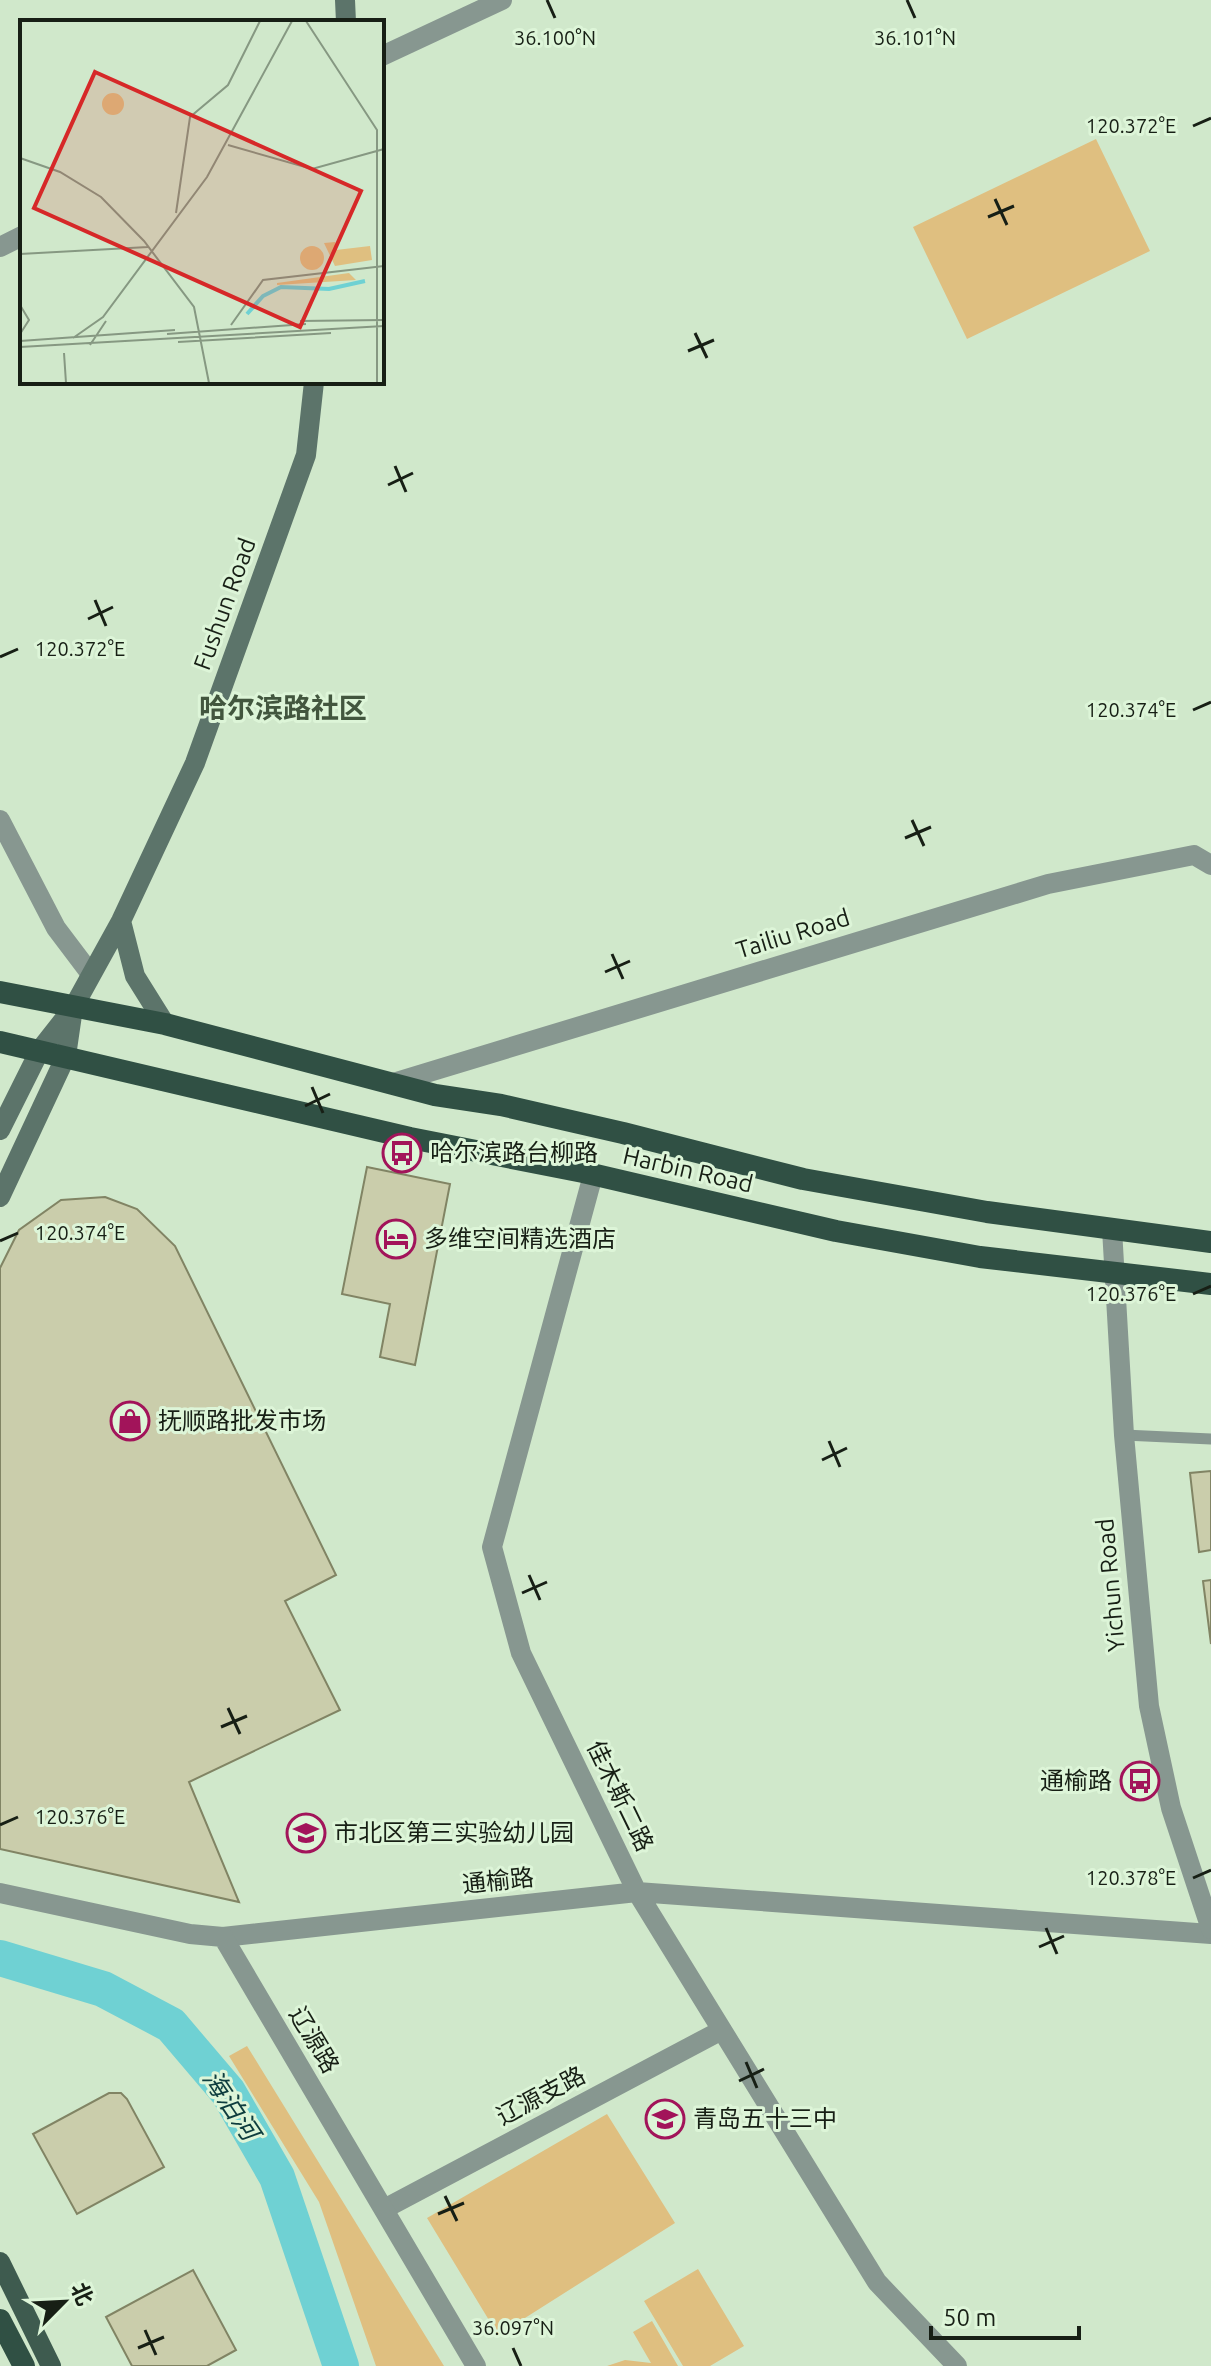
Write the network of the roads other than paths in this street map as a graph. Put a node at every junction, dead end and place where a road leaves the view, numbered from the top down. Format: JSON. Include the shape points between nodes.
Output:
{"nodes":[{"id":1,"x":345,"y":0,"type":"edge"},
{"id":2,"x":502,"y":0,"type":"edge"},
{"id":3,"x":346,"y":20,"type":"edge"},
{"id":4,"x":384,"y":55,"type":"edge"},
{"id":5,"x":20,"y":237,"type":"edge"},
{"id":6,"x":0,"y":247,"type":"edge"},
{"id":7,"x":314,"y":384,"type":"edge"},
{"id":8,"x":0,"y":820,"type":"edge"},
{"id":9,"x":1211,"y":865,"type":"edge"},
{"id":10,"x":121,"y":921,"type":"junction"},
{"id":11,"x":90,"y":973,"type":"junction"},
{"id":12,"x":0,"y":992,"type":"edge"},
{"id":13,"x":73,"y":1008,"type":"junction"},
{"id":14,"x":165,"y":1024,"type":"junction"},
{"id":15,"x":0,"y":1042,"type":"edge"},
{"id":16,"x":40,"y":1050,"type":"junction"},
{"id":17,"x":66,"y":1056,"type":"junction"},
{"id":18,"x":393,"y":1083,"type":"junction"},
{"id":19,"x":0,"y":1130,"type":"edge"},
{"id":20,"x":593,"y":1175,"type":"junction"},
{"id":21,"x":0,"y":1197,"type":"edge"},
{"id":22,"x":1112,"y":1229,"type":"junction"},
{"id":23,"x":1211,"y":1242,"type":"edge"},
{"id":24,"x":1115,"y":1273,"type":"junction"},
{"id":25,"x":1211,"y":1284,"type":"edge"},
{"id":26,"x":1124,"y":1435,"type":"junction"},
{"id":27,"x":1211,"y":1439,"type":"edge"},
{"id":28,"x":637,"y":1892,"type":"junction"},
{"id":29,"x":0,"y":1893,"type":"edge"},
{"id":30,"x":1211,"y":1931,"type":"edge"},
{"id":31,"x":223,"y":1937,"type":"junction"},
{"id":32,"x":722,"y":2030,"type":"junction"},
{"id":33,"x":384,"y":2209,"type":"junction"},
{"id":34,"x":0,"y":2262,"type":"edge"},
{"id":35,"x":0,"y":2320,"type":"edge"},
{"id":36,"x":24,"y":2366,"type":"edge"},
{"id":37,"x":51,"y":2366,"type":"edge"},
{"id":38,"x":476,"y":2366,"type":"edge"},
{"id":39,"x":957,"y":2366,"type":"edge"}],
"edges":[{"from":1,"to":3,"type":"main road"},
{"from":2,"to":4,"type":"street"},
{"from":5,"to":6,"type":"street"},
{"from":7,"to":10,"type":"main road","name":"Fushun Road","via":[[301,470],[195,763]]},
{"from":8,"to":11,"type":"street","via":[[56,928]]},
{"from":9,"to":18,"type":"street","name":"Tailiu Road","via":[[1194,855],[1048,884]]},
{"from":10,"to":11,"type":"main road","name":"Fushun Road"},
{"from":10,"to":14,"type":"main road","via":[[135,976]]},
{"from":11,"to":13,"type":"main road","name":"Fushun Road"},
{"from":12,"to":13,"type":"highway","name":"Harbin Road"},
{"from":13,"to":14,"type":"highway","name":"Harbin Road"},
{"from":13,"to":16,"type":"main road","name":"Fushun Road"},
{"from":13,"to":17,"type":"main road","name":"Fushun Road"},
{"from":14,"to":18,"type":"highway","name":"Harbin Road"},
{"from":15,"to":16,"type":"highway","name":"Harbin Road"},
{"from":16,"to":17,"type":"highway","name":"Harbin Road"},
{"from":16,"to":19,"type":"main road","name":"Fushun Road"},
{"from":17,"to":20,"type":"highway","name":"Harbin Road","via":[[410,1138]]},
{"from":17,"to":21,"type":"main road","name":"Fushun Road"},
{"from":18,"to":22,"type":"highway","name":"Harbin Road","via":[[803,1179]]},
{"from":20,"to":24,"type":"highway","name":"Harbin Road","via":[[851,1234]]},
{"from":20,"to":28,"type":"street","name":"佳木斯二路","via":[[492,1547],[521,1653]]},
{"from":22,"to":23,"type":"highway","name":"Harbin Road"},
{"from":22,"to":24,"type":"street","name":"Yichun Road"},
{"from":24,"to":25,"type":"highway","name":"Harbin Road"},
{"from":24,"to":26,"type":"street","name":"Yichun Road"},
{"from":26,"to":27,"type":"lane"},
{"from":26,"to":30,"type":"street","name":"Yichun Road","via":[[1149,1706],[1171,1808]]},
{"from":28,"to":30,"type":"street","name":"通榆路"},
{"from":28,"to":31,"type":"street","name":"通榆路"},
{"from":28,"to":32,"type":"street","name":"佳木斯二路"},
{"from":29,"to":31,"type":"street"},
{"from":31,"to":33,"type":"street","name":"辽源路"},
{"from":32,"to":33,"type":"street","name":"辽源支路"},
{"from":32,"to":39,"type":"street","name":"佳木斯二路","via":[[877,2282]]},
{"from":33,"to":38,"type":"street","name":"辽源路"},
{"from":34,"to":37,"type":"main road"},
{"from":35,"to":36,"type":"highway"}]}
